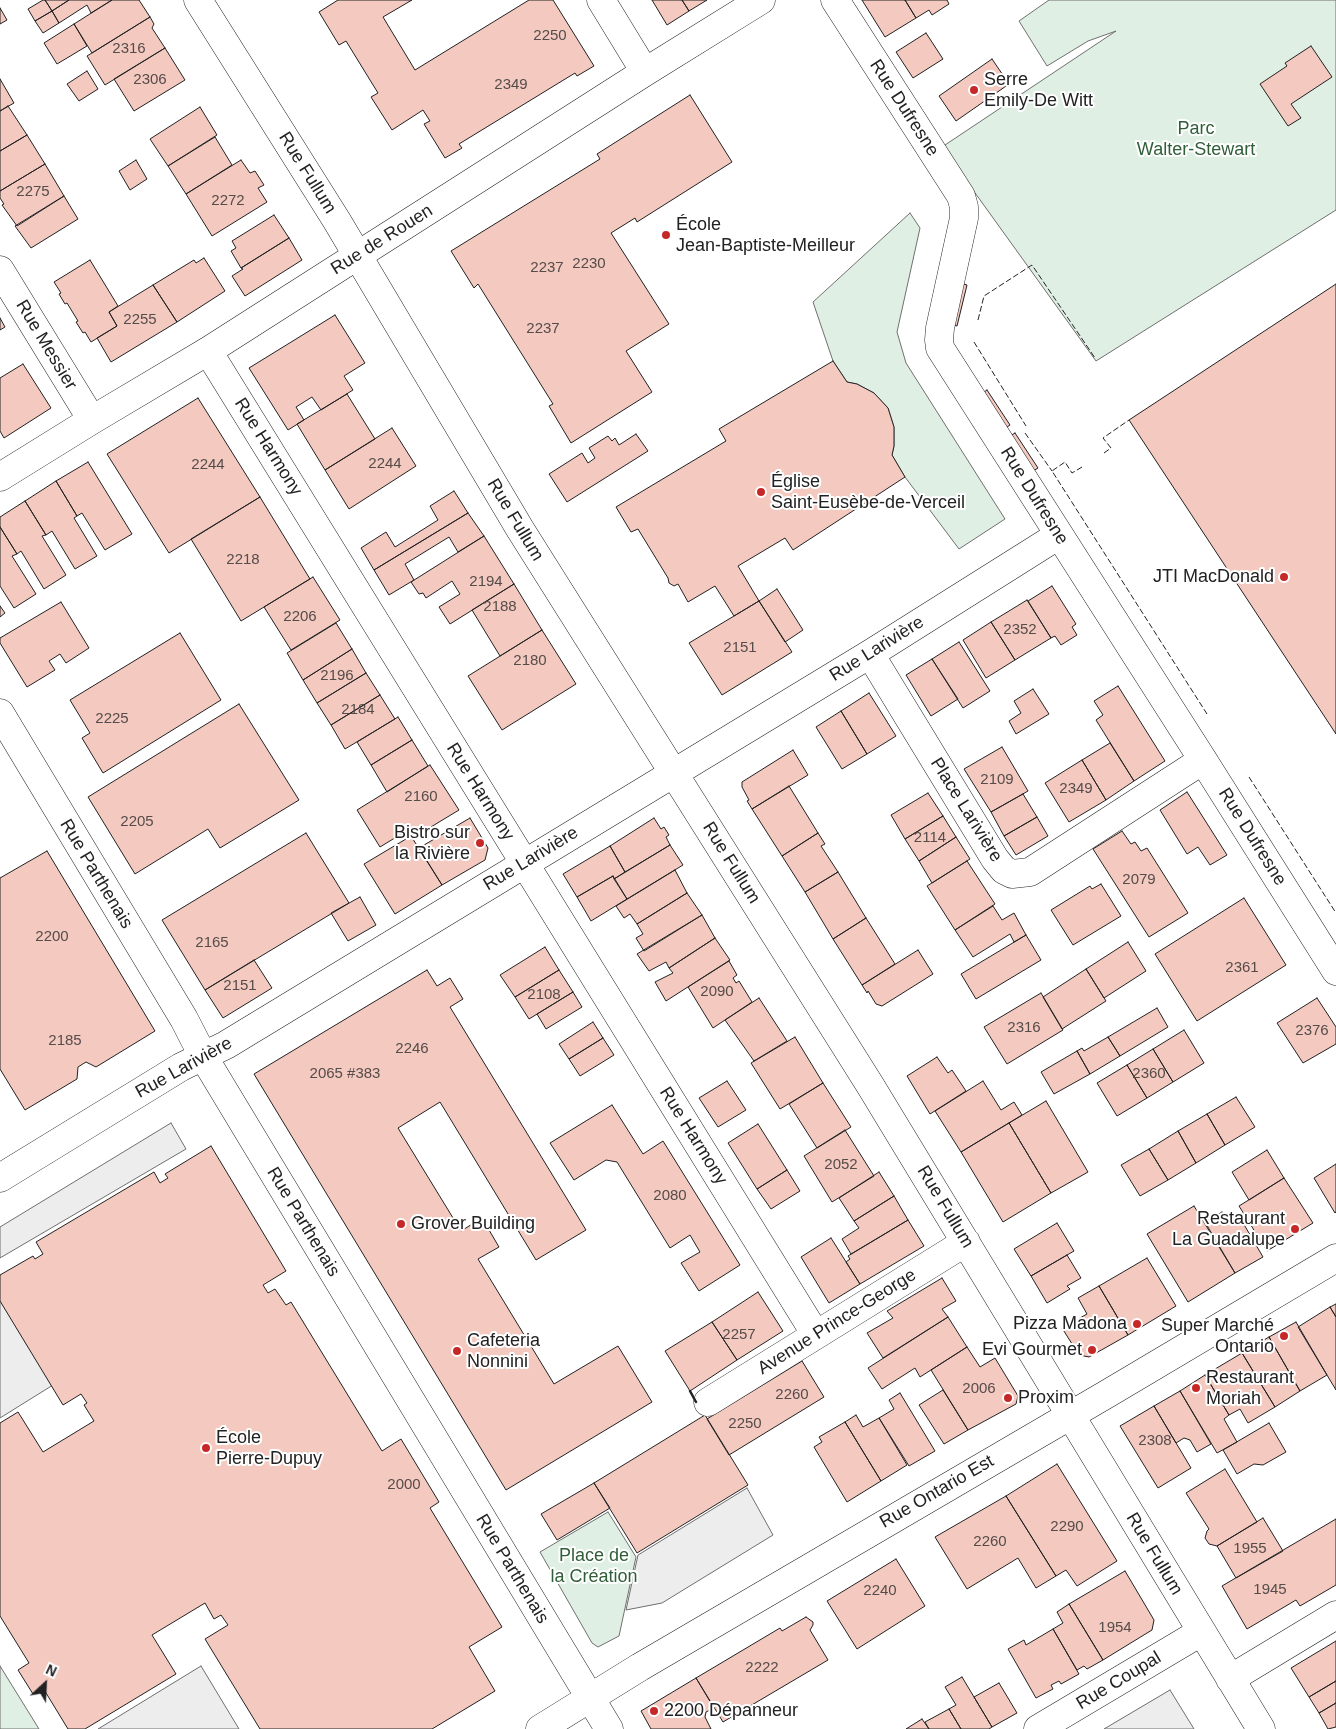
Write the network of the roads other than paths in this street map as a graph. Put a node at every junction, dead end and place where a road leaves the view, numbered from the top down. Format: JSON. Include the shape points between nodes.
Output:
{"nodes":[{"id":1,"x":198,"y":0,"type":"edge"},
{"id":2,"x":600,"y":0,"type":"edge"},
{"id":3,"x":762,"y":0,"type":"edge"},
{"id":4,"x":836,"y":0,"type":"edge"},
{"id":5,"x":645,"y":72,"type":"junction"},
{"id":6,"x":356,"y":256,"type":"junction"},
{"id":7,"x":0,"y":270,"type":"edge"},
{"id":8,"x":208,"y":351,"type":"junction"},
{"id":9,"x":92,"y":420,"type":"junction"},
{"id":10,"x":0,"y":477,"type":"edge"},
{"id":11,"x":1059,"y":535,"type":"junction"},
{"id":12,"x":870,"y":654,"type":"junction"},
{"id":13,"x":0,"y":713,"type":"edge"},
{"id":14,"x":1204,"y":760,"type":"junction"},
{"id":15,"x":674,"y":773,"type":"junction"},
{"id":16,"x":524,"y":863,"type":"junction"},
{"id":17,"x":1336,"y":971,"type":"edge"},
{"id":18,"x":203,"y":1056,"type":"junction"},
{"id":19,"x":0,"y":1178,"type":"edge"},
{"id":20,"x":966,"y":1242,"type":"junction"},
{"id":21,"x":1336,"y":1258,"type":"edge"},
{"id":22,"x":816,"y":1335,"type":"junction"},
{"id":23,"x":708,"y":1402,"type":"dead end"},
{"id":24,"x":1070,"y":1415,"type":"junction"},
{"id":25,"x":1336,"y":1615,"type":"edge"},
{"id":26,"x":1201,"y":1632,"type":"junction"},
{"id":27,"x":1230,"y":1679,"type":"junction"},
{"id":28,"x":590,"y":1698,"type":"junction"},
{"id":29,"x":540,"y":1729,"type":"edge"},
{"id":30,"x":609,"y":1729,"type":"edge"},
{"id":31,"x":1038,"y":1729,"type":"edge"},
{"id":32,"x":1261,"y":1729,"type":"edge"}],
"edges":[{"from":1,"to":6,"type":"street","name":"Rue Fullum"},
{"from":2,"to":5,"type":"street"},
{"from":3,"to":5,"type":"street","name":"Rue de Rouen"},
{"from":4,"to":11,"type":"street","name":"Rue Dufresne","via":[[960,196],[964,218],[940,328],[940,348]]},
{"from":5,"to":6,"type":"street","name":"Rue de Rouen"},
{"from":6,"to":8,"type":"street","name":"Rue de Rouen"},
{"from":6,"to":15,"type":"street","name":"Rue Fullum","via":[[520,529]]},
{"from":7,"to":9,"type":"street","name":"Rue Messier"},
{"from":8,"to":9,"type":"street","name":"Rue de Rouen"},
{"from":8,"to":16,"type":"street","name":"Rue Harmony"},
{"from":9,"to":10,"type":"street","name":"Rue de Rouen"},
{"from":11,"to":12,"type":"street","name":"Rue Larivière"},
{"from":11,"to":14,"type":"street","name":"Rue Dufresne"},
{"from":12,"to":14,"type":"street","name":"Place Larivière","via":[[995,859],[1012,874],[1030,872]]},
{"from":12,"to":15,"type":"street","name":"Rue Larivière"},
{"from":13,"to":18,"type":"street","name":"Rue Parthenais"},
{"from":14,"to":17,"type":"street","name":"Rue Dufresne"},
{"from":15,"to":16,"type":"street","name":"Rue Larivière"},
{"from":15,"to":20,"type":"street","name":"Rue Fullum"},
{"from":16,"to":18,"type":"street","name":"Rue Larivière"},
{"from":16,"to":22,"type":"street","name":"Rue Harmony"},
{"from":18,"to":19,"type":"street","name":"Rue Larivière"},
{"from":18,"to":28,"type":"street","name":"Rue Parthenais"},
{"from":20,"to":22,"type":"street","name":"Avenue Prince-George"},
{"from":20,"to":24,"type":"street","name":"Rue Fullum"},
{"from":21,"to":24,"type":"street","name":"Rue Ontario Est"},
{"from":22,"to":23,"type":"street","name":"Avenue Prince-George"},
{"from":24,"to":26,"type":"street","name":"Rue Fullum"},
{"from":24,"to":28,"type":"street","name":"Rue Ontario Est"},
{"from":25,"to":27,"type":"street"},
{"from":26,"to":27,"type":"street","name":"Rue Fullum"},
{"from":26,"to":31,"type":"street","name":"Rue Coupal"},
{"from":27,"to":32,"type":"street","name":"Rue Fullum"},
{"from":28,"to":29,"type":"street","name":"Rue Ontario Est"},
{"from":28,"to":30,"type":"street","name":"Rue Parthenais"}]}
